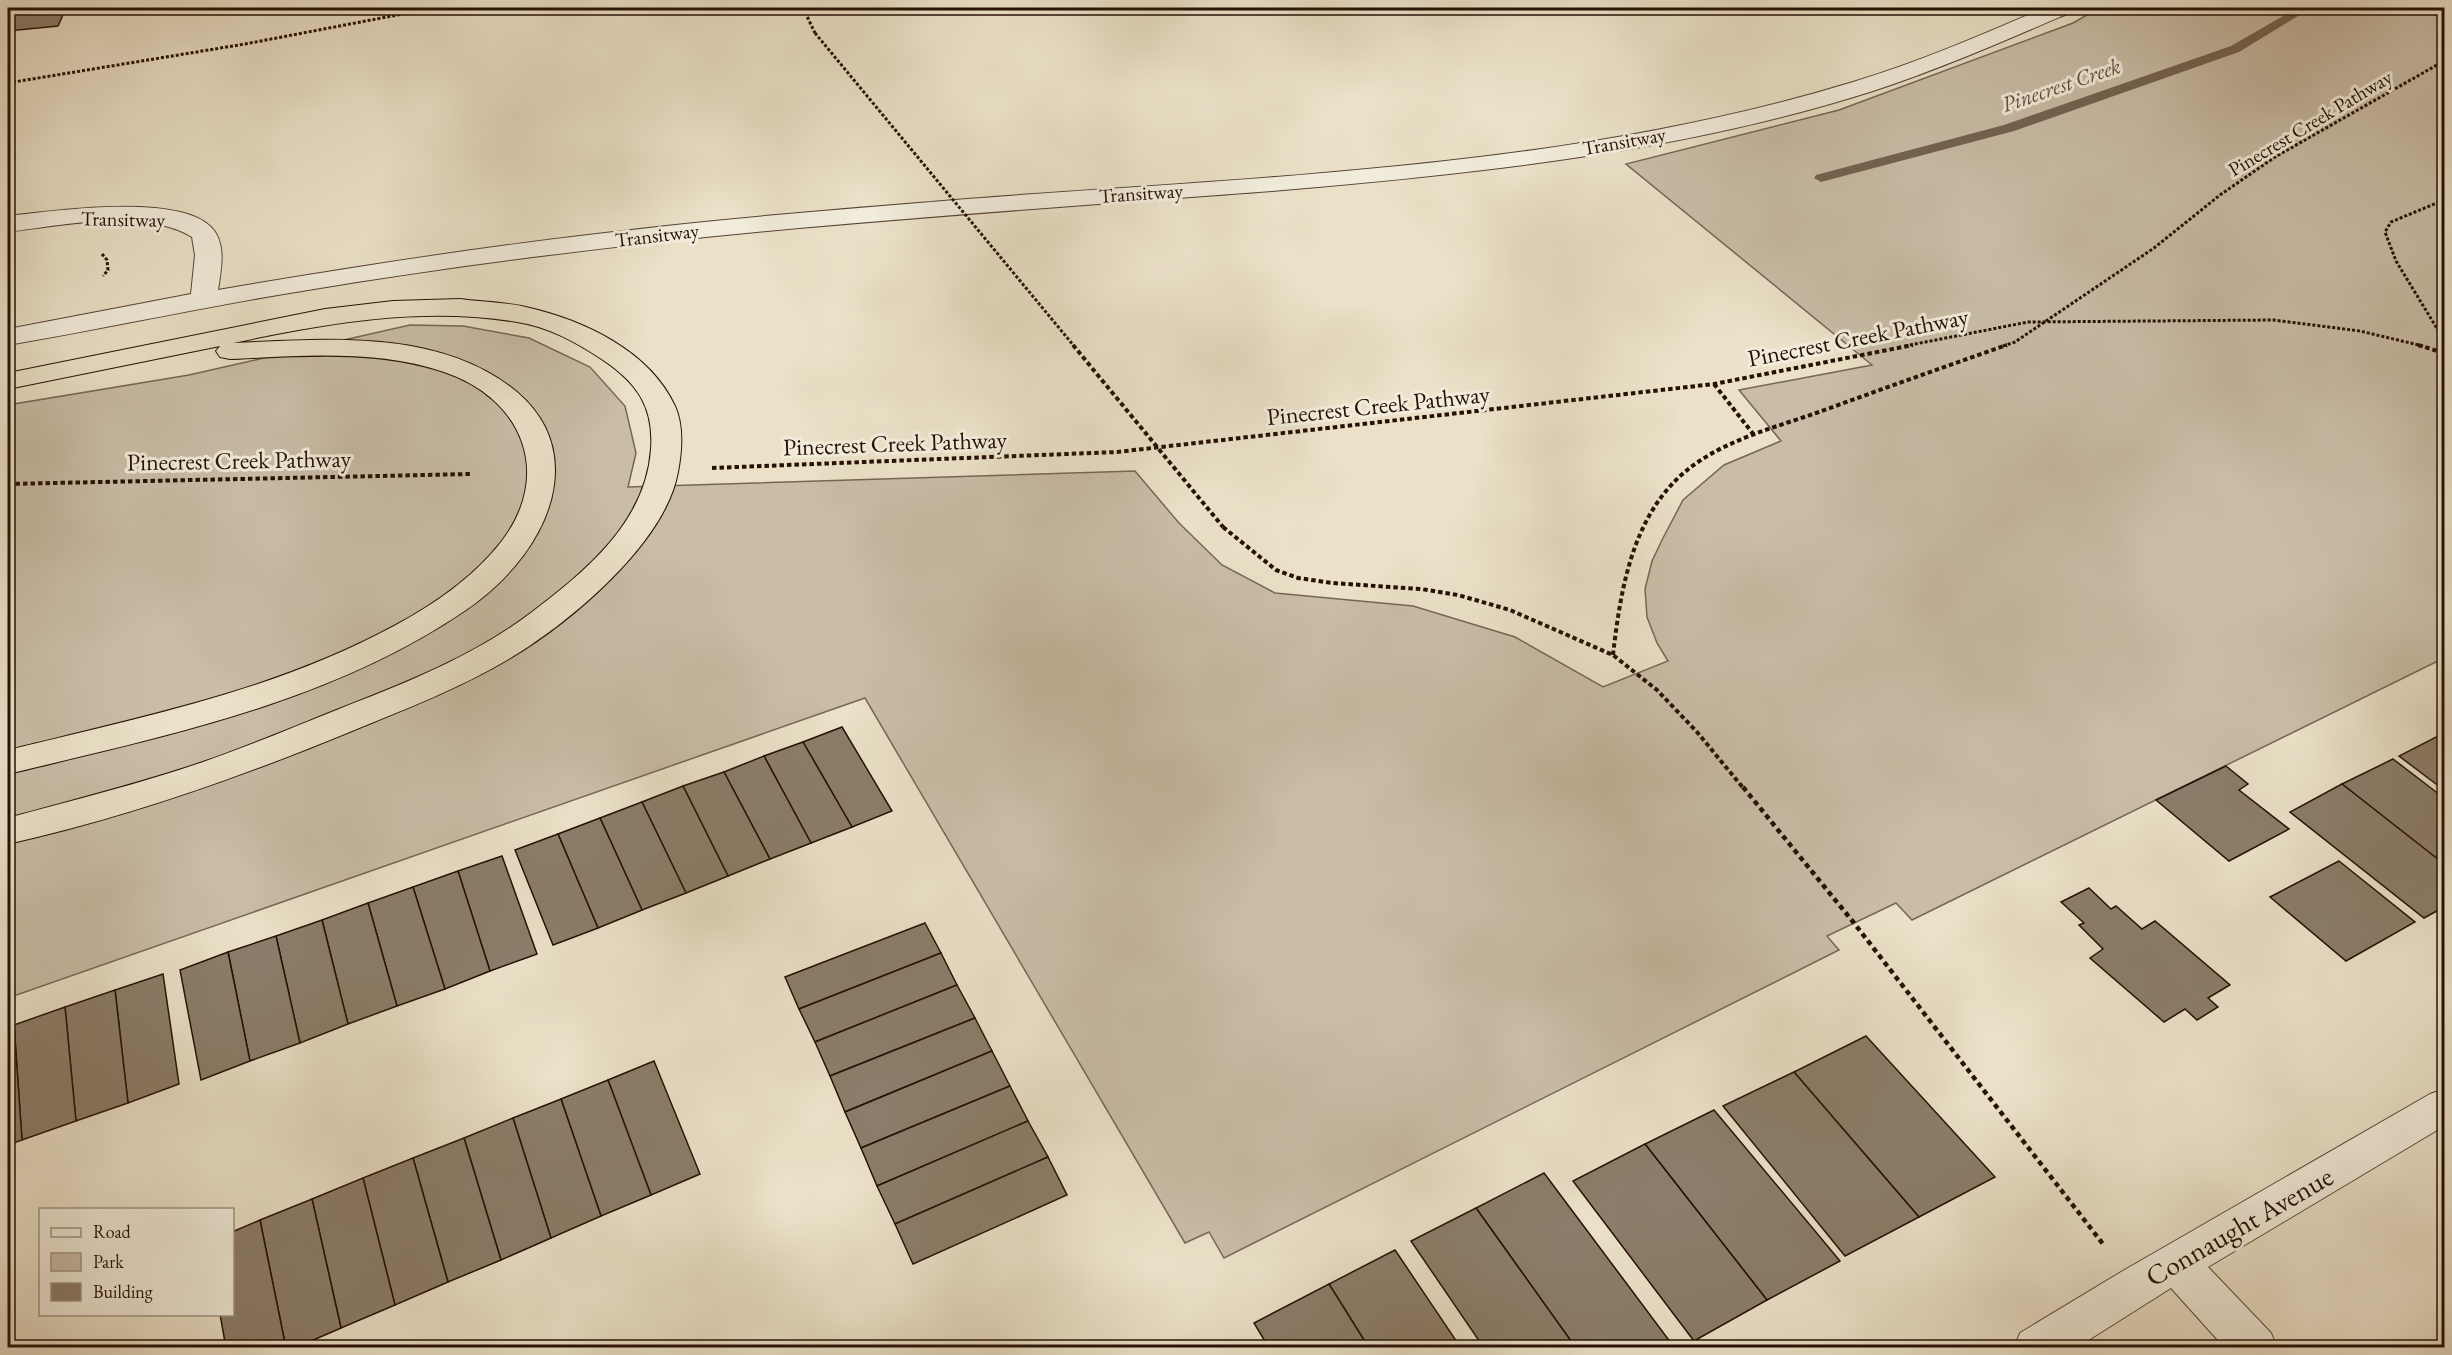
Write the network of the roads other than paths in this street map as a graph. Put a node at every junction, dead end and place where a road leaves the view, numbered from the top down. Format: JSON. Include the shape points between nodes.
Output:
{"nodes":[{"id":1,"x":2061,"y":8,"type":"edge"},
{"id":2,"x":8,"y":224,"type":"edge"},
{"id":3,"x":203,"y":300,"type":"junction"},
{"id":4,"x":8,"y":337,"type":"edge"},
{"id":5,"x":141,"y":355,"type":"junction"},
{"id":6,"x":8,"y":381,"type":"edge"},
{"id":7,"x":8,"y":762,"type":"edge"},
{"id":8,"x":8,"y":831,"type":"edge"},
{"id":9,"x":2445,"y":1106,"type":"edge"},
{"id":10,"x":2176,"y":1263,"type":"junction"},
{"id":11,"x":2036,"y":1347,"type":"edge"},
{"id":12,"x":2255,"y":1347,"type":"edge"}],
"edges":[{"from":1,"to":3,"type":"street","name":"Transitway","via":[[1983,44],[1846,91],[1712,124],[1493,163],[725,227],[372,271]]},
{"from":2,"to":3,"type":"street","name":"Transitway","via":[[135,215],[190,224],[203,233],[208,247]]},
{"from":3,"to":4,"type":"street","name":"Transitway"},
{"from":5,"to":6,"type":"highway"},
{"from":5,"to":7,"type":"highway","via":[[351,348],[397,351],[438,361],[506,395],[526,418],[539,440],[541,473],[535,508],[521,536],[493,571],[457,601],[369,652],[298,681],[192,716]]},
{"from":5,"to":8,"type":"highway","via":[[292,322],[360,312],[465,308],[551,322],[586,335],[616,354],[657,399],[666,421],[659,491],[645,521],[620,549],[541,622],[445,678],[192,779]]},
{"from":9,"to":10,"type":"street","name":"Connaught Avenue"},
{"from":10,"to":11,"type":"street","name":"Connaught Avenue"},
{"from":10,"to":12,"type":"street"}]}
